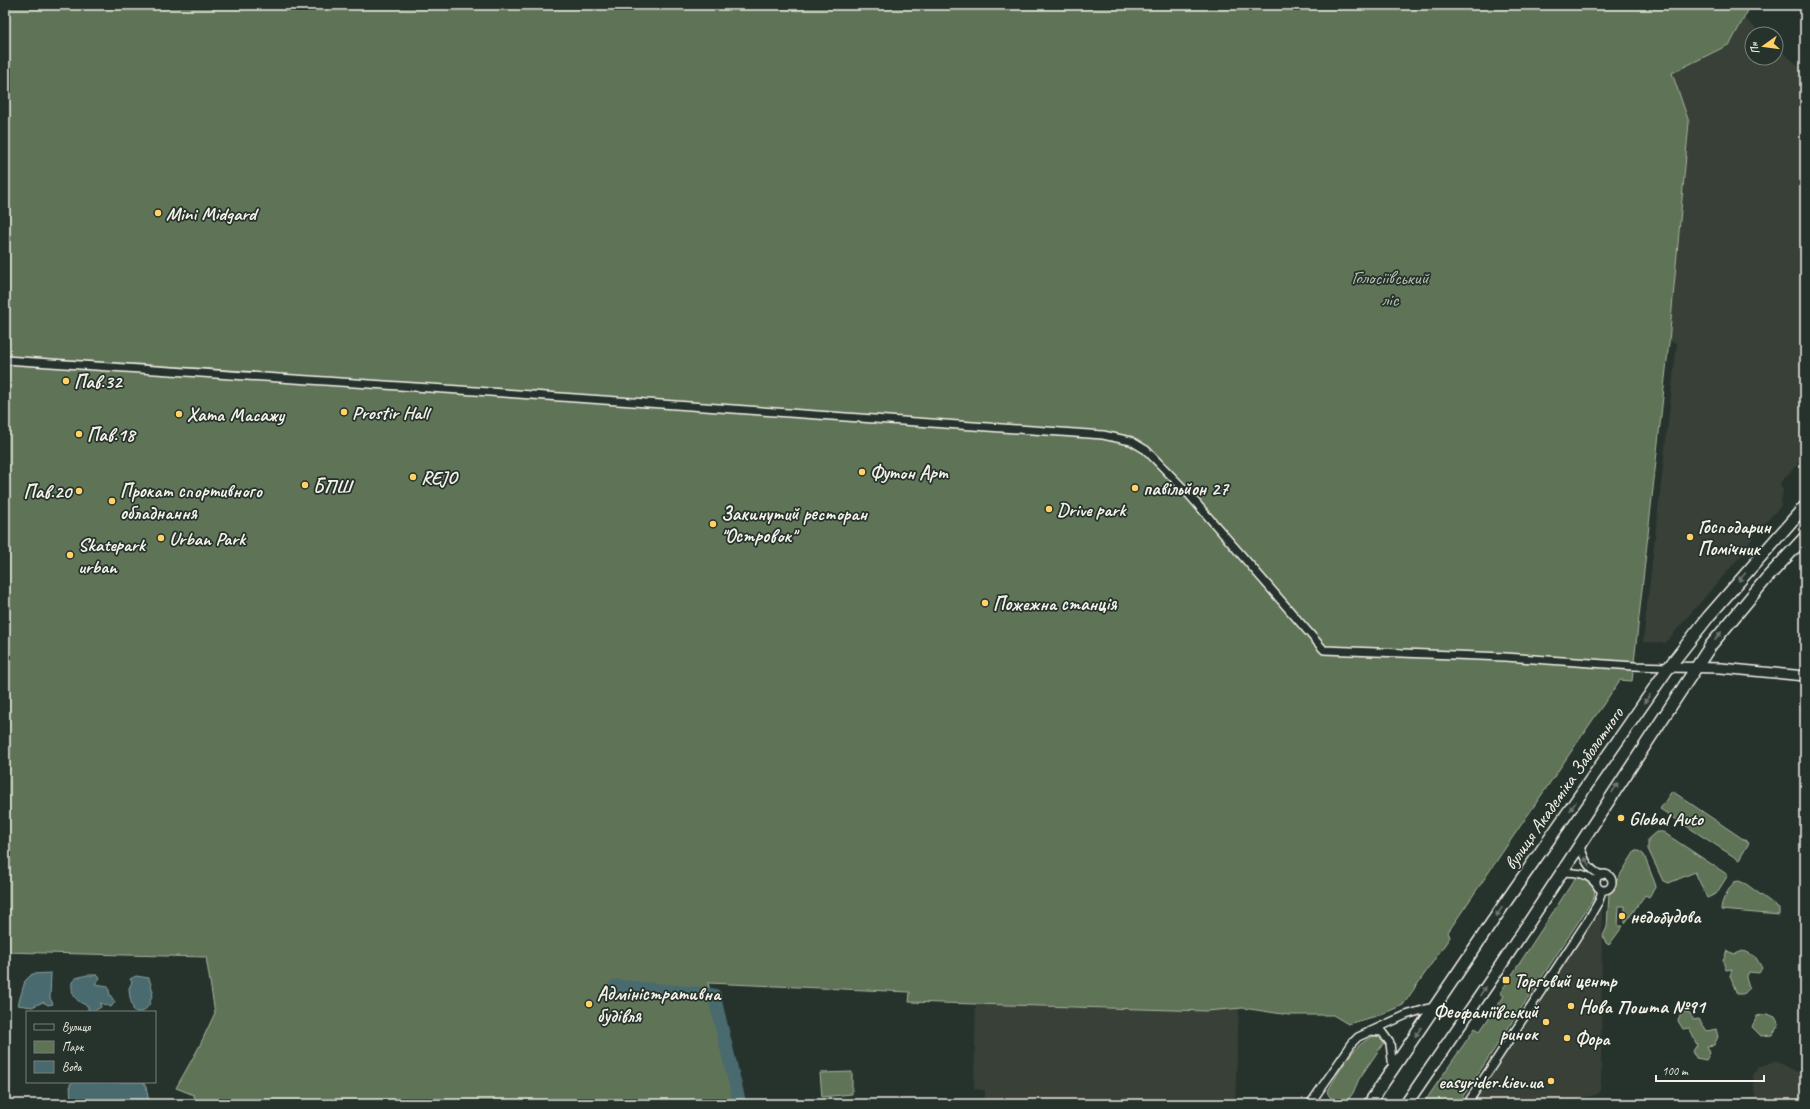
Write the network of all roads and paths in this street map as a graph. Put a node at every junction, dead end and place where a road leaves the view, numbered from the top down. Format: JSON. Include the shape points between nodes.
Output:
{"nodes":[{"id":1,"x":5,"y":360,"type":"edge"},
{"id":2,"x":1805,"y":506,"type":"edge"},
{"id":3,"x":1805,"y":537,"type":"edge"},
{"id":4,"x":1670,"y":667,"type":"junction"},
{"id":5,"x":1695,"y":668,"type":"junction"},
{"id":6,"x":1805,"y":676,"type":"edge"},
{"id":7,"x":1579,"y":844,"type":"junction"},
{"id":8,"x":1560,"y":872,"type":"junction"},
{"id":9,"x":1602,"y":875,"type":"junction"},
{"id":10,"x":1596,"y":884,"type":"junction"},
{"id":11,"x":1602,"y":890,"type":"junction"},
{"id":12,"x":1436,"y":1006,"type":"junction"},
{"id":13,"x":1366,"y":1031,"type":"junction"},
{"id":14,"x":1393,"y":1070,"type":"junction"},
{"id":15,"x":1310,"y":1104,"type":"edge"},
{"id":16,"x":1368,"y":1104,"type":"edge"},
{"id":17,"x":1406,"y":1104,"type":"edge"},
{"id":18,"x":1467,"y":1104,"type":"edge"}],
"edges":[{"from":1,"to":4,"type":"street","via":[[1102,435],[1131,441],[1151,455],[1184,489],[1324,650]]},
{"from":2,"to":4,"type":"highway","name":"вулиця Академіка Заболотного","one_way":true,"via":[[1709,616]]},
{"from":5,"to":3,"type":"highway","one_way":true,"via":[[1729,622]]},
{"from":4,"to":5,"type":"street"},
{"from":4,"to":12,"type":"highway","name":"вулиця Академіка Заболотного","one_way":true},
{"from":5,"to":6,"type":"street"},
{"from":7,"to":5,"type":"highway","one_way":true},
{"from":7,"to":8,"type":"highway"},
{"from":9,"to":7,"type":"street","one_way":true,"via":[[1589,866]]},
{"from":8,"to":10,"type":"street","via":[[1586,875]]},
{"from":17,"to":8,"type":"highway","one_way":true},
{"from":9,"to":10,"type":"street"},
{"from":9,"to":11,"type":"street","via":[[1612,881],[1609,888]]},
{"from":10,"to":11,"type":"street"},
{"from":11,"to":18,"type":"street","via":[[1588,920]]},
{"from":12,"to":13,"type":"street"},
{"from":12,"to":14,"type":"highway","name":"вулиця Академіка Заболотного","one_way":true},
{"from":13,"to":14,"type":"street","via":[[1382,1032],[1386,1035],[1390,1043]]},
{"from":13,"to":15,"type":"street","via":[[1352,1042]]},
{"from":14,"to":16,"type":"highway","name":"вулиця Академіка Заболотного"}]}
